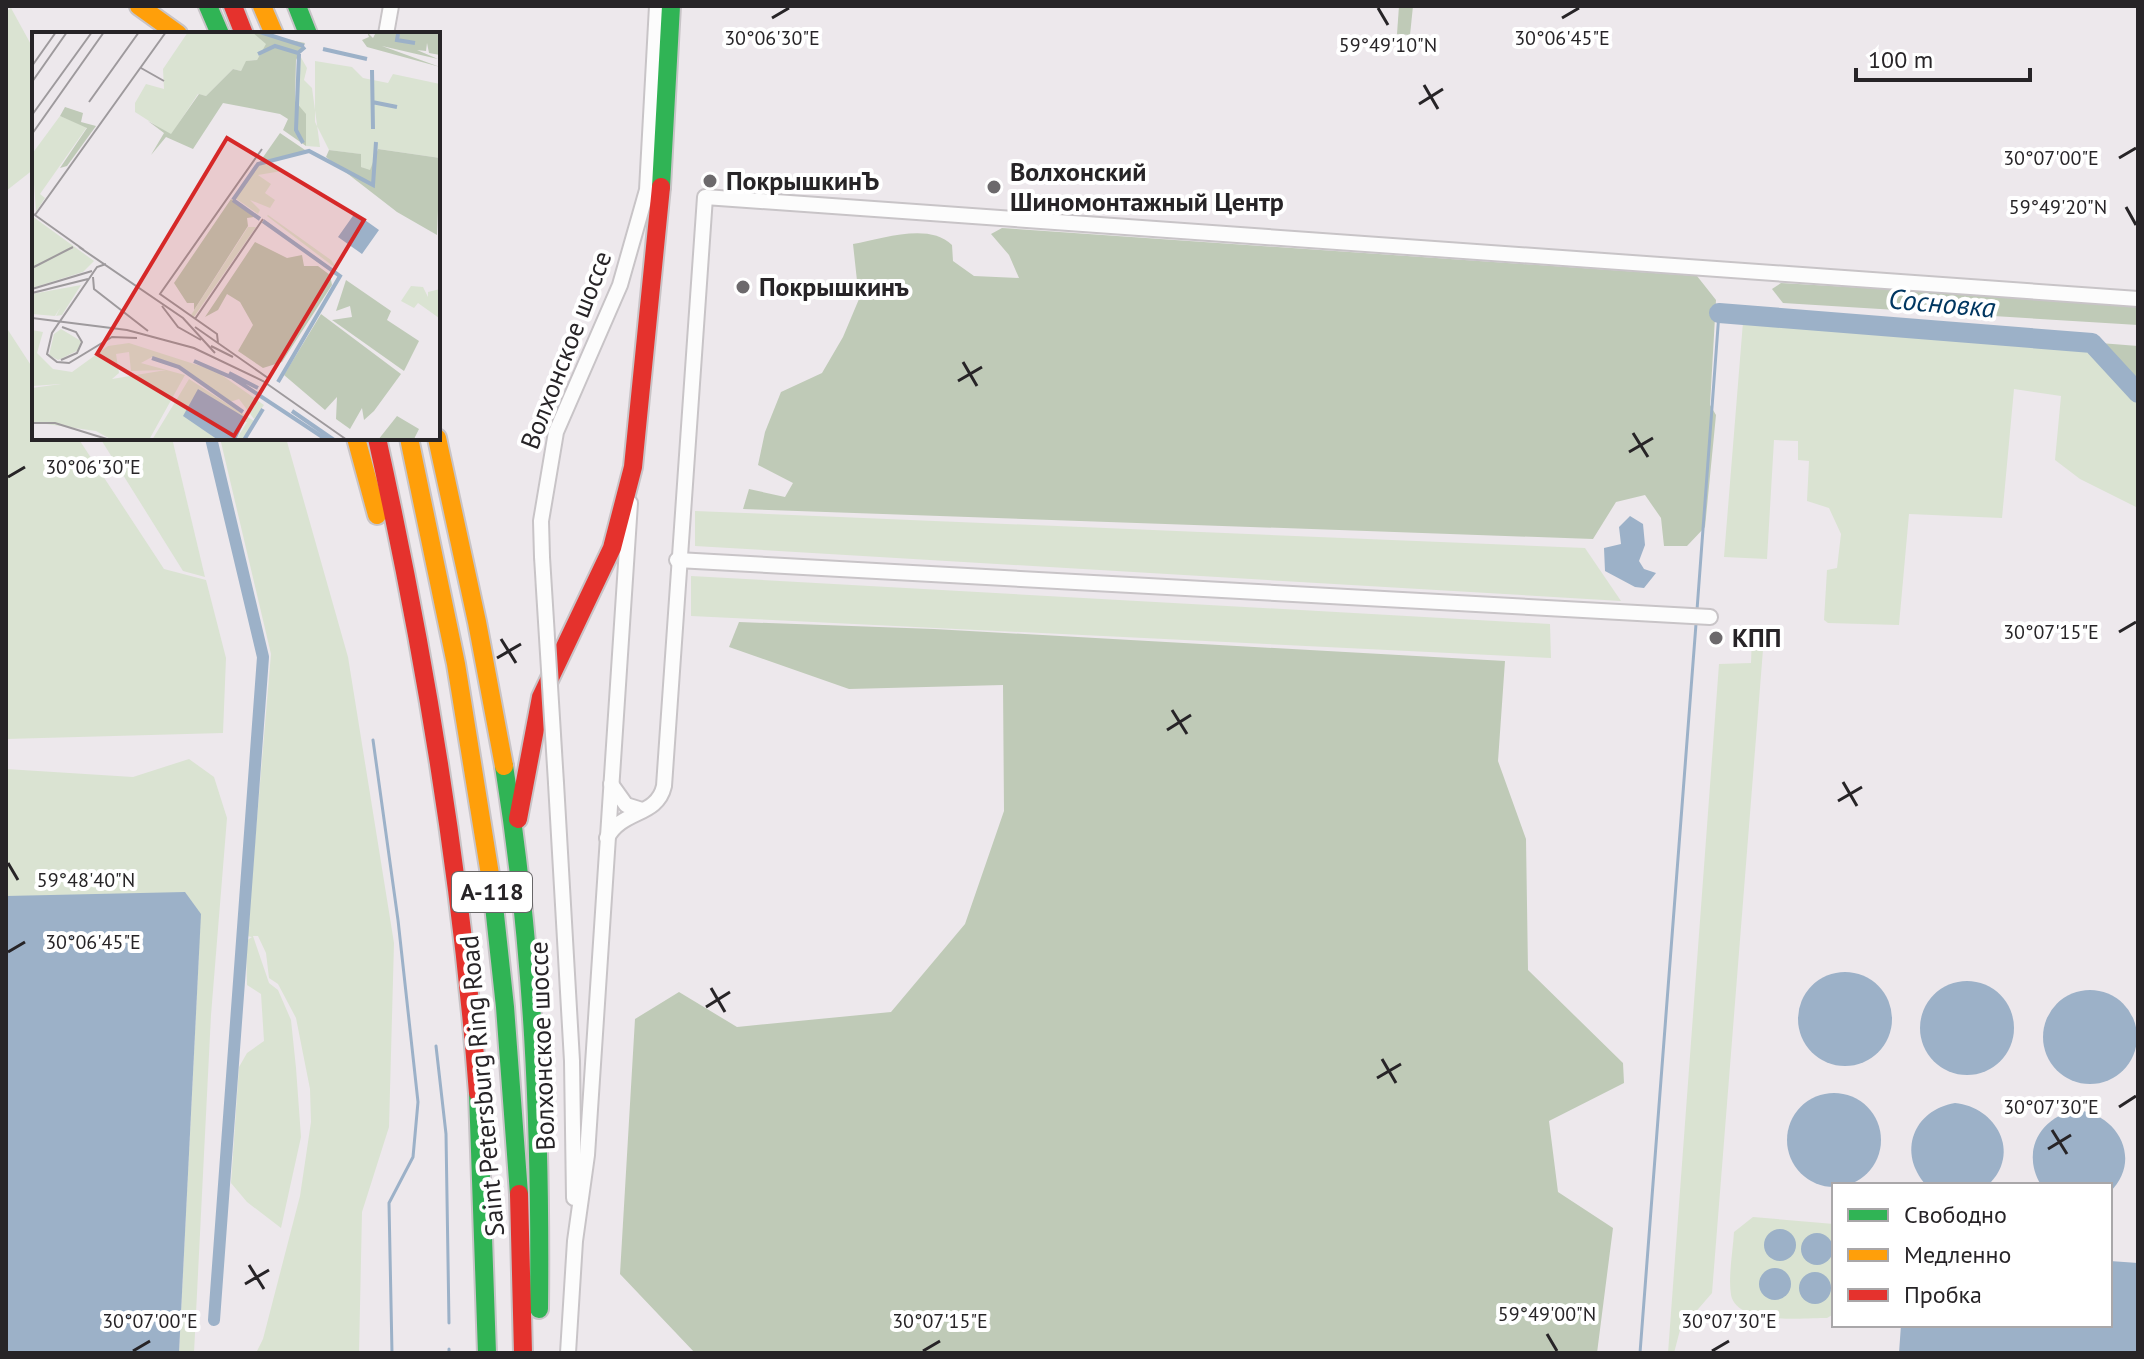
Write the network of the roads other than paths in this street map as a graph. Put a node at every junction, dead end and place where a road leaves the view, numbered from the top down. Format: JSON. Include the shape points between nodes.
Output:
{"nodes":[{"id":1,"x":139,"y":6,"type":"edge"},
{"id":2,"x":208,"y":6,"type":"edge"},
{"id":3,"x":233,"y":6,"type":"edge"},
{"id":4,"x":262,"y":6,"type":"edge"},
{"id":5,"x":297,"y":6,"type":"edge"},
{"id":6,"x":391,"y":6,"type":"edge"},
{"id":7,"x":657,"y":6,"type":"edge"},
{"id":8,"x":671,"y":6,"type":"edge"},
{"id":9,"x":175,"y":32,"type":"edge"},
{"id":10,"x":219,"y":32,"type":"edge"},
{"id":11,"x":243,"y":32,"type":"edge"},
{"id":12,"x":273,"y":32,"type":"edge"},
{"id":13,"x":307,"y":32,"type":"edge"},
{"id":14,"x":386,"y":32,"type":"edge"},
{"id":15,"x":2138,"y":299,"type":"edge"},
{"id":16,"x":357,"y":440,"type":"edge"},
{"id":17,"x":377,"y":440,"type":"edge"},
{"id":18,"x":409,"y":440,"type":"edge"},
{"id":19,"x":437,"y":440,"type":"edge"},
{"id":20,"x":633,"y":467,"type":"junction"},
{"id":21,"x":677,"y":560,"type":"junction"},
{"id":22,"x":1710,"y":617,"type":"dead end"},
{"id":23,"x":611,"y":783,"type":"junction"},
{"id":24,"x":642,"y":810,"type":"junction"},
{"id":25,"x":607,"y":838,"type":"junction"},
{"id":26,"x":515,"y":854,"type":"junction"},
{"id":27,"x":455,"y":874,"type":"junction"},
{"id":28,"x":575,"y":1241,"type":"junction"},
{"id":29,"x":487,"y":1353,"type":"edge"},
{"id":30,"x":523,"y":1353,"type":"edge"},
{"id":31,"x":538,"y":1353,"type":"edge"},
{"id":32,"x":568,"y":1353,"type":"edge"}],
"edges":[{"from":1,"to":9,"type":"main road"},
{"from":2,"to":10,"type":"main road"},
{"from":3,"to":11,"type":"main road"},
{"from":4,"to":12,"type":"main road"},
{"from":5,"to":13,"type":"main road"},
{"from":6,"to":14,"type":"street"},
{"from":7,"to":28,"type":"street","name":"Волхонское шоссе","bridge":true,"via":[[647,190],[620,285],[556,432],[541,521],[572,1061]]},
{"from":8,"to":20,"type":"main road","name":"Волхонское шоссе","via":[[663,163]]},
{"from":15,"to":21,"type":"street","via":[[705,197]]},
{"from":16,"to":27,"type":"main road","via":[[389,562]]},
{"from":17,"to":27,"type":"main road","name":"Saint Petersburg Ring Road","number":"А-118","via":[[416,609]]},
{"from":18,"to":30,"type":"main road","name":"Saint Petersburg Ring Road","number":"А-118","via":[[460,670],[485,830],[520,1176]]},
{"from":19,"to":26,"type":"main road","via":[[476,615]]},
{"from":20,"to":23,"type":"street","name":"Волхонское шоссе"},
{"from":20,"to":26,"type":"main road","via":[[612,548],[541,697],[523,779]]},
{"from":21,"to":22,"type":"street"},
{"from":21,"to":24,"type":"street","via":[[664,786],[661,797]]},
{"from":23,"to":24,"type":"street","via":[[626,805]]},
{"from":23,"to":25,"type":"street","name":"Волхонское шоссе"},
{"from":24,"to":25,"type":"street","via":[[614,824]]},
{"from":25,"to":28,"type":"street","name":"Волхонское шоссе","via":[[587,1155]]},
{"from":26,"to":31,"type":"main road","via":[[535,1038]]},
{"from":27,"to":29,"type":"main road","name":"Saint Petersburg Ring Road","number":"А-118","via":[[481,1113]]},
{"from":28,"to":32,"type":"street","name":"Волхонское шоссе"}]}
